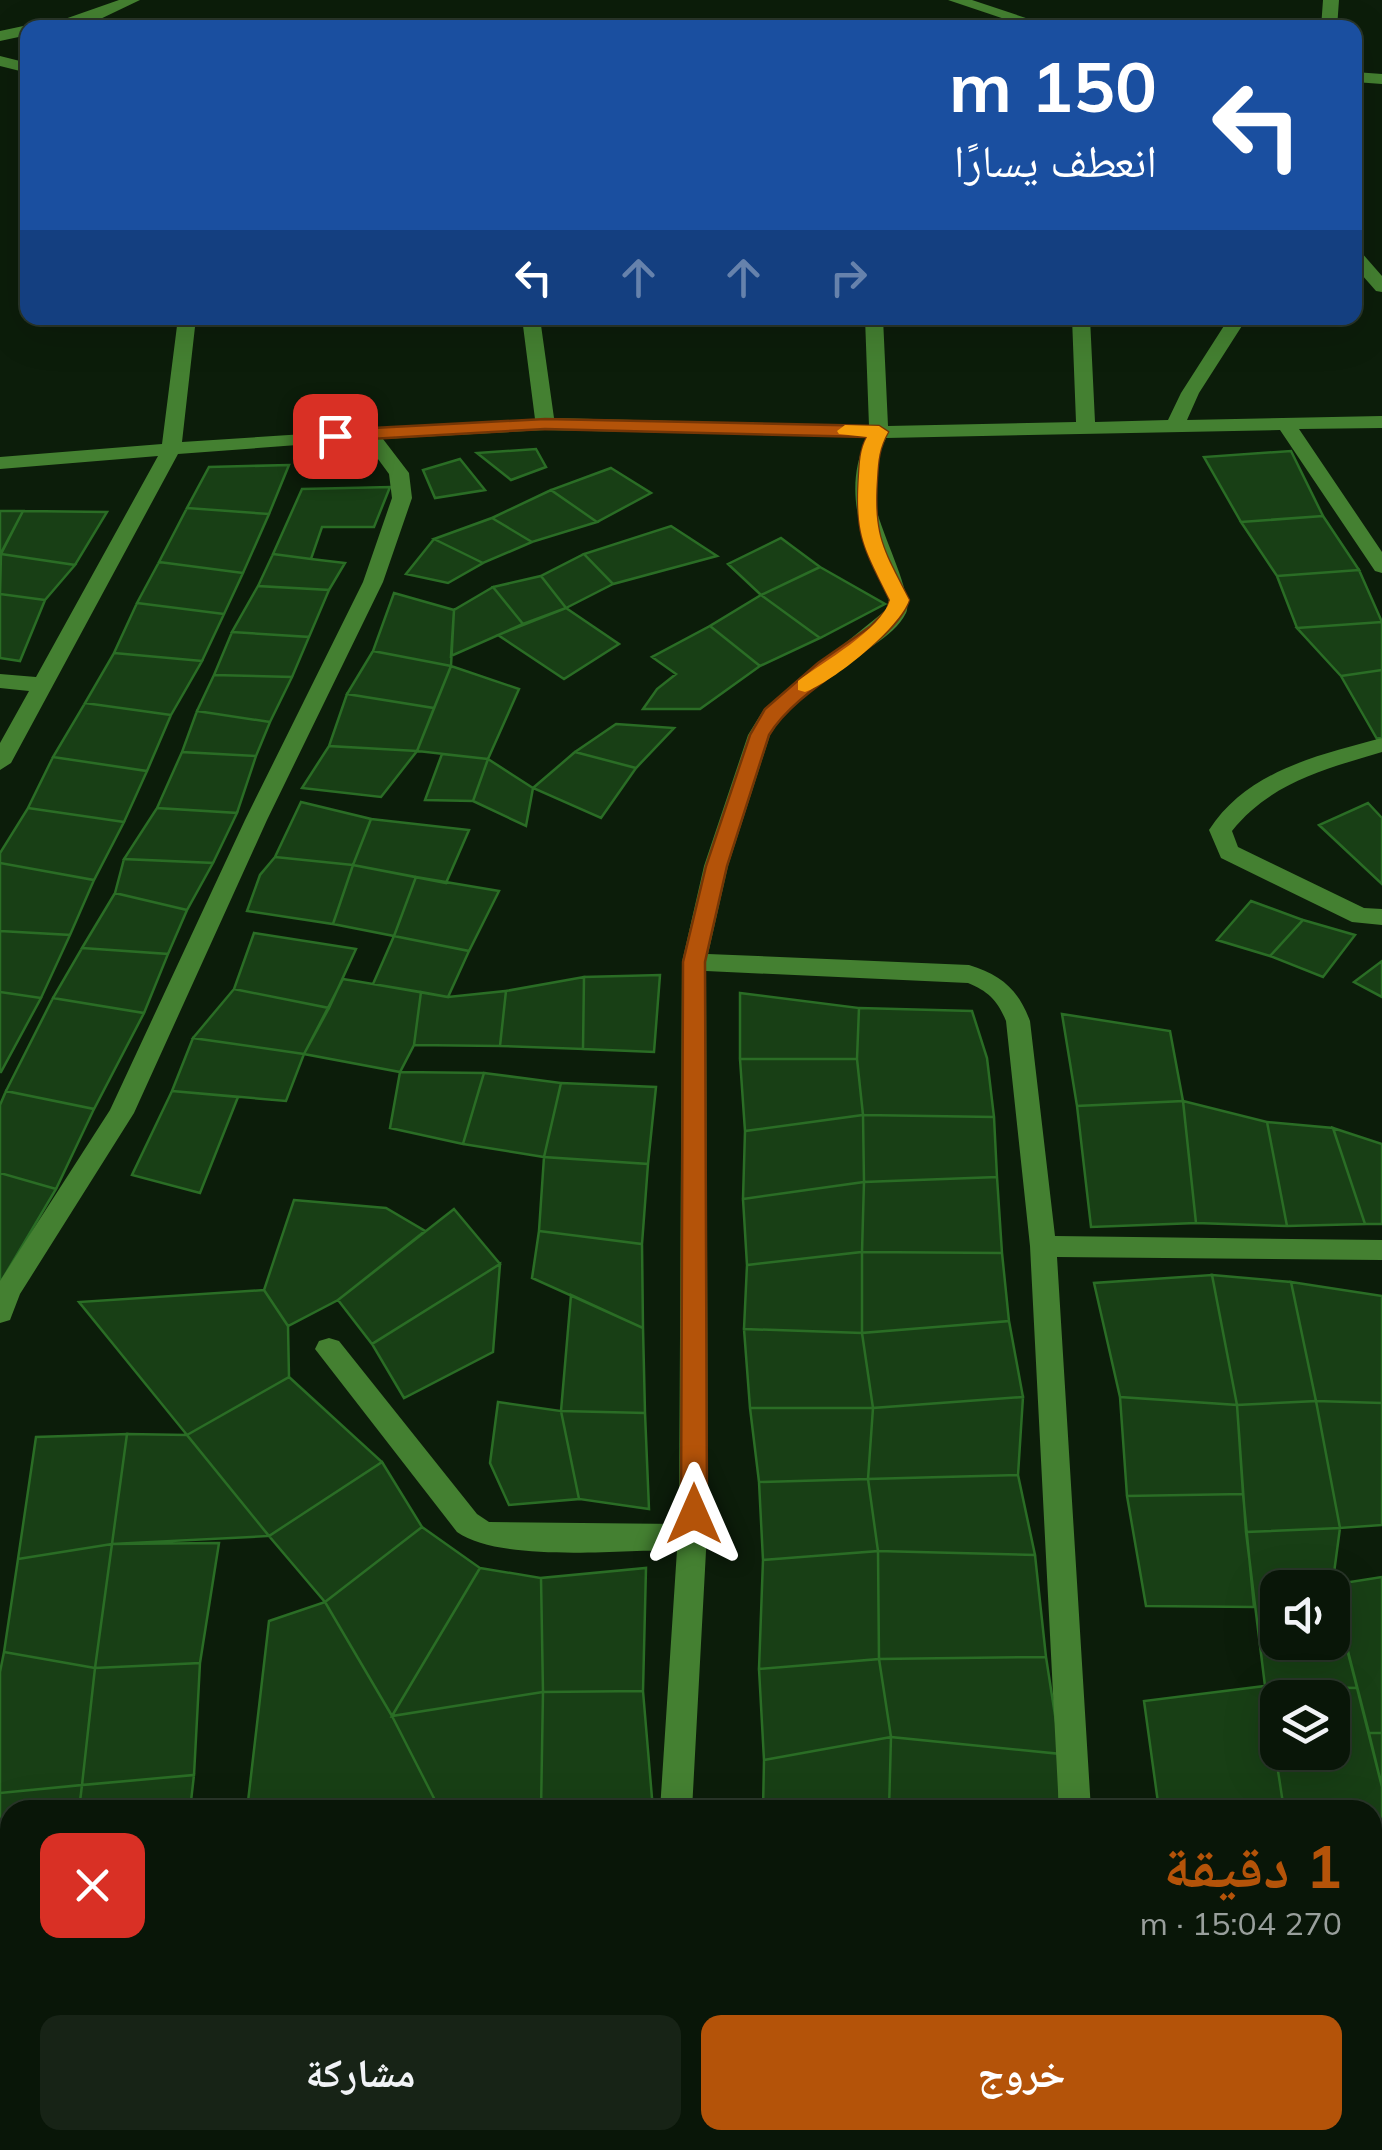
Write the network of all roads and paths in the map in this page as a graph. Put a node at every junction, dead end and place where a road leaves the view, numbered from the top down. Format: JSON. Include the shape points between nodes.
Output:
{"nodes":[{"id":1,"x":132,"y":0,"type":"edge"},
{"id":2,"x":956,"y":0,"type":"edge"},
{"id":3,"x":83,"y":20,"type":"edge"},
{"id":4,"x":1022,"y":20,"type":"edge"},
{"id":5,"x":1362,"y":264,"type":"edge"},
{"id":6,"x":1382,"y":287,"type":"edge"},
{"id":7,"x":186,"y":325,"type":"edge"},
{"id":8,"x":532,"y":325,"type":"edge"},
{"id":9,"x":874,"y":325,"type":"edge"},
{"id":10,"x":1081,"y":325,"type":"edge"},
{"id":11,"x":1234,"y":325,"type":"edge"},
{"id":12,"x":1382,"y":422,"type":"edge"},
{"id":13,"x":1285,"y":423,"type":"junction"},
{"id":14,"x":545,"y":424,"type":"junction"},
{"id":15,"x":1174,"y":428,"type":"junction"},
{"id":16,"x":1086,"y":430,"type":"junction"},
{"id":17,"x":879,"y":432,"type":"junction"},
{"id":18,"x":368,"y":434,"type":"junction"},
{"id":19,"x":170,"y":449,"type":"junction"},
{"id":20,"x":0,"y":463,"type":"edge"},
{"id":21,"x":1382,"y":567,"type":"edge"},
{"id":22,"x":0,"y":681,"type":"edge"},
{"id":23,"x":43,"y":685,"type":"junction"},
{"id":24,"x":1382,"y":745,"type":"edge"},
{"id":25,"x":0,"y":763,"type":"edge"},
{"id":26,"x":1382,"y":916,"type":"edge"},
{"id":27,"x":694,"y":962,"type":"junction"},
{"id":28,"x":1043,"y":1246,"type":"junction"},
{"id":29,"x":1382,"y":1250,"type":"edge"},
{"id":30,"x":3,"y":1298,"type":"edge"},
{"id":31,"x":329,"y":1349,"type":"dead end"},
{"id":32,"x":693,"y":1536,"type":"junction"},
{"id":33,"x":677,"y":1800,"type":"edge"},
{"id":34,"x":1074,"y":1800,"type":"edge"}],
"edges":[{"from":1,"to":3,"type":"street"},
{"from":2,"to":4,"type":"street"},
{"from":5,"to":6,"type":"street"},
{"from":7,"to":19,"type":"street"},
{"from":8,"to":14,"type":"street"},
{"from":9,"to":17,"type":"street"},
{"from":10,"to":16,"type":"street"},
{"from":11,"to":15,"type":"street"},
{"from":12,"to":13,"type":"street"},
{"from":13,"to":15,"type":"street"},
{"from":13,"to":21,"type":"street"},
{"from":14,"to":17,"type":"street"},
{"from":14,"to":18,"type":"street"},
{"from":15,"to":16,"type":"street"},
{"from":16,"to":17,"type":"street"},
{"from":17,"to":27,"type":"street","via":[[870,448],[865,519],[900,600],[896,612],[766,724],[716,866]]},
{"from":18,"to":19,"type":"street"},
{"from":18,"to":30,"type":"street","via":[[400,473],[402,498],[373,582],[122,1113]]},
{"from":19,"to":20,"type":"street"},
{"from":19,"to":23,"type":"street"},
{"from":22,"to":23,"type":"street"},
{"from":23,"to":25,"type":"street"},
{"from":24,"to":26,"type":"street","via":[[1290,772],[1256,791],[1220,830],[1230,852],[1360,916]]},
{"from":27,"to":28,"type":"street","via":[[969,974],[1000,986],[1018,1021]]},
{"from":27,"to":32,"type":"street"},
{"from":28,"to":29,"type":"street"},
{"from":28,"to":34,"type":"street"},
{"from":31,"to":32,"type":"street","via":[[467,1523],[482,1533]]},
{"from":32,"to":33,"type":"street"}]}
